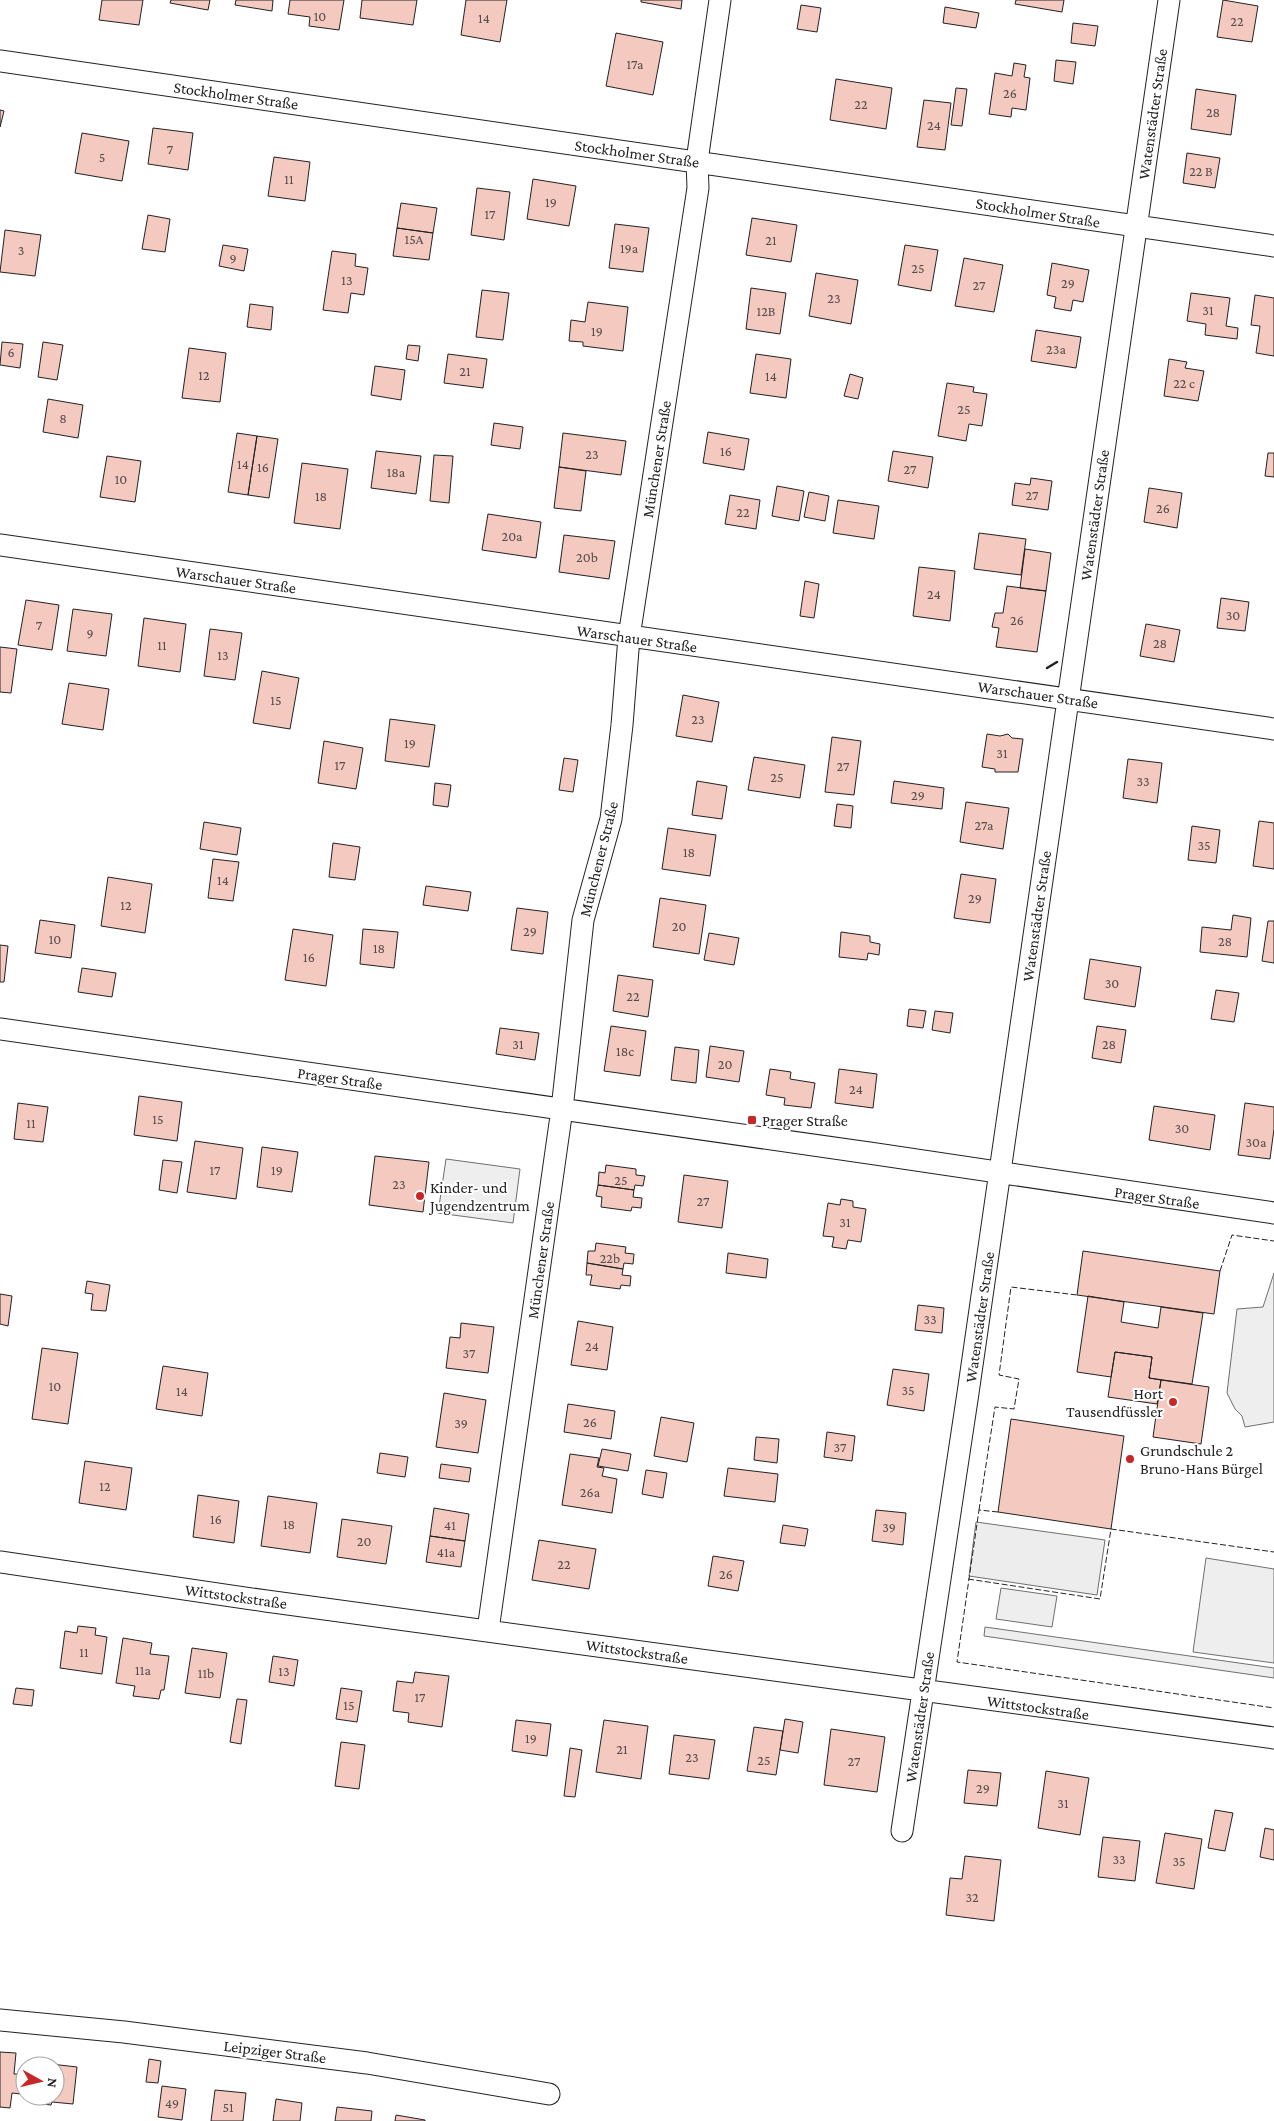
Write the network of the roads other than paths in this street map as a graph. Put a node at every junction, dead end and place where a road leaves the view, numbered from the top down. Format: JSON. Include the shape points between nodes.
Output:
{"nodes":[{"id":1,"x":720,"y":0,"type":"edge"},
{"id":2,"x":1169,"y":0,"type":"edge"},
{"id":3,"x":0,"y":61,"type":"edge"},
{"id":4,"x":697,"y":161,"type":"junction"},
{"id":5,"x":1136,"y":227,"type":"junction"},
{"id":6,"x":1274,"y":246,"type":"edge"},
{"id":7,"x":0,"y":545,"type":"edge"},
{"id":8,"x":629,"y":637,"type":"junction"},
{"id":9,"x":1067,"y":698,"type":"junction"},
{"id":10,"x":1274,"y":729,"type":"edge"},
{"id":11,"x":0,"y":1029,"type":"edge"},
{"id":12,"x":562,"y":1109,"type":"junction"},
{"id":13,"x":999,"y":1174,"type":"junction"},
{"id":14,"x":1274,"y":1214,"type":"edge"},
{"id":15,"x":0,"y":1562,"type":"edge"},
{"id":16,"x":488,"y":1630,"type":"junction"},
{"id":17,"x":923,"y":1692,"type":"junction"},
{"id":18,"x":1274,"y":1738,"type":"edge"},
{"id":19,"x":902,"y":1831,"type":"dead end"},
{"id":20,"x":0,"y":2020,"type":"edge"},
{"id":21,"x":549,"y":2094,"type":"dead end"}],
"edges":[{"from":1,"to":4,"type":"street","name":"Münchener Straße"},
{"from":2,"to":5,"type":"street","name":"Watenstädter Straße"},
{"from":3,"to":4,"type":"street","name":"Stockholmer Straße"},
{"from":4,"to":5,"type":"street","name":"Stockholmer Straße"},
{"from":4,"to":8,"type":"street","name":"Münchener Straße","via":[[698,188]]},
{"from":5,"to":6,"type":"street","name":"Stockholmer Straße"},
{"from":5,"to":9,"type":"street","name":"Watenstädter Straße"},
{"from":7,"to":8,"type":"street","name":"Warschauer Straße"},
{"from":8,"to":9,"type":"street","name":"Warschauer Straße"},
{"from":8,"to":12,"type":"street","name":"Münchener Straße","via":[[611,819],[583,920]]},
{"from":9,"to":10,"type":"street","name":"Warschauer Straße"},
{"from":9,"to":13,"type":"street","name":"Watenstädter Straße"},
{"from":11,"to":12,"type":"street","name":"Prager Straße"},
{"from":12,"to":13,"type":"street","name":"Prager Straße"},
{"from":12,"to":16,"type":"street","name":"Münchener Straße"},
{"from":13,"to":14,"type":"street","name":"Prager Straße"},
{"from":13,"to":17,"type":"street","name":"Watenstädter Straße"},
{"from":15,"to":16,"type":"street","name":"Wittstockstraße"},
{"from":16,"to":17,"type":"street","name":"Wittstockstraße"},
{"from":17,"to":18,"type":"street","name":"Wittstockstraße"},
{"from":17,"to":19,"type":"street","name":"Watenstädter Straße"},
{"from":20,"to":21,"type":"street","name":"Leipziger Straße","via":[[124,2032],[368,2064]]}]}
